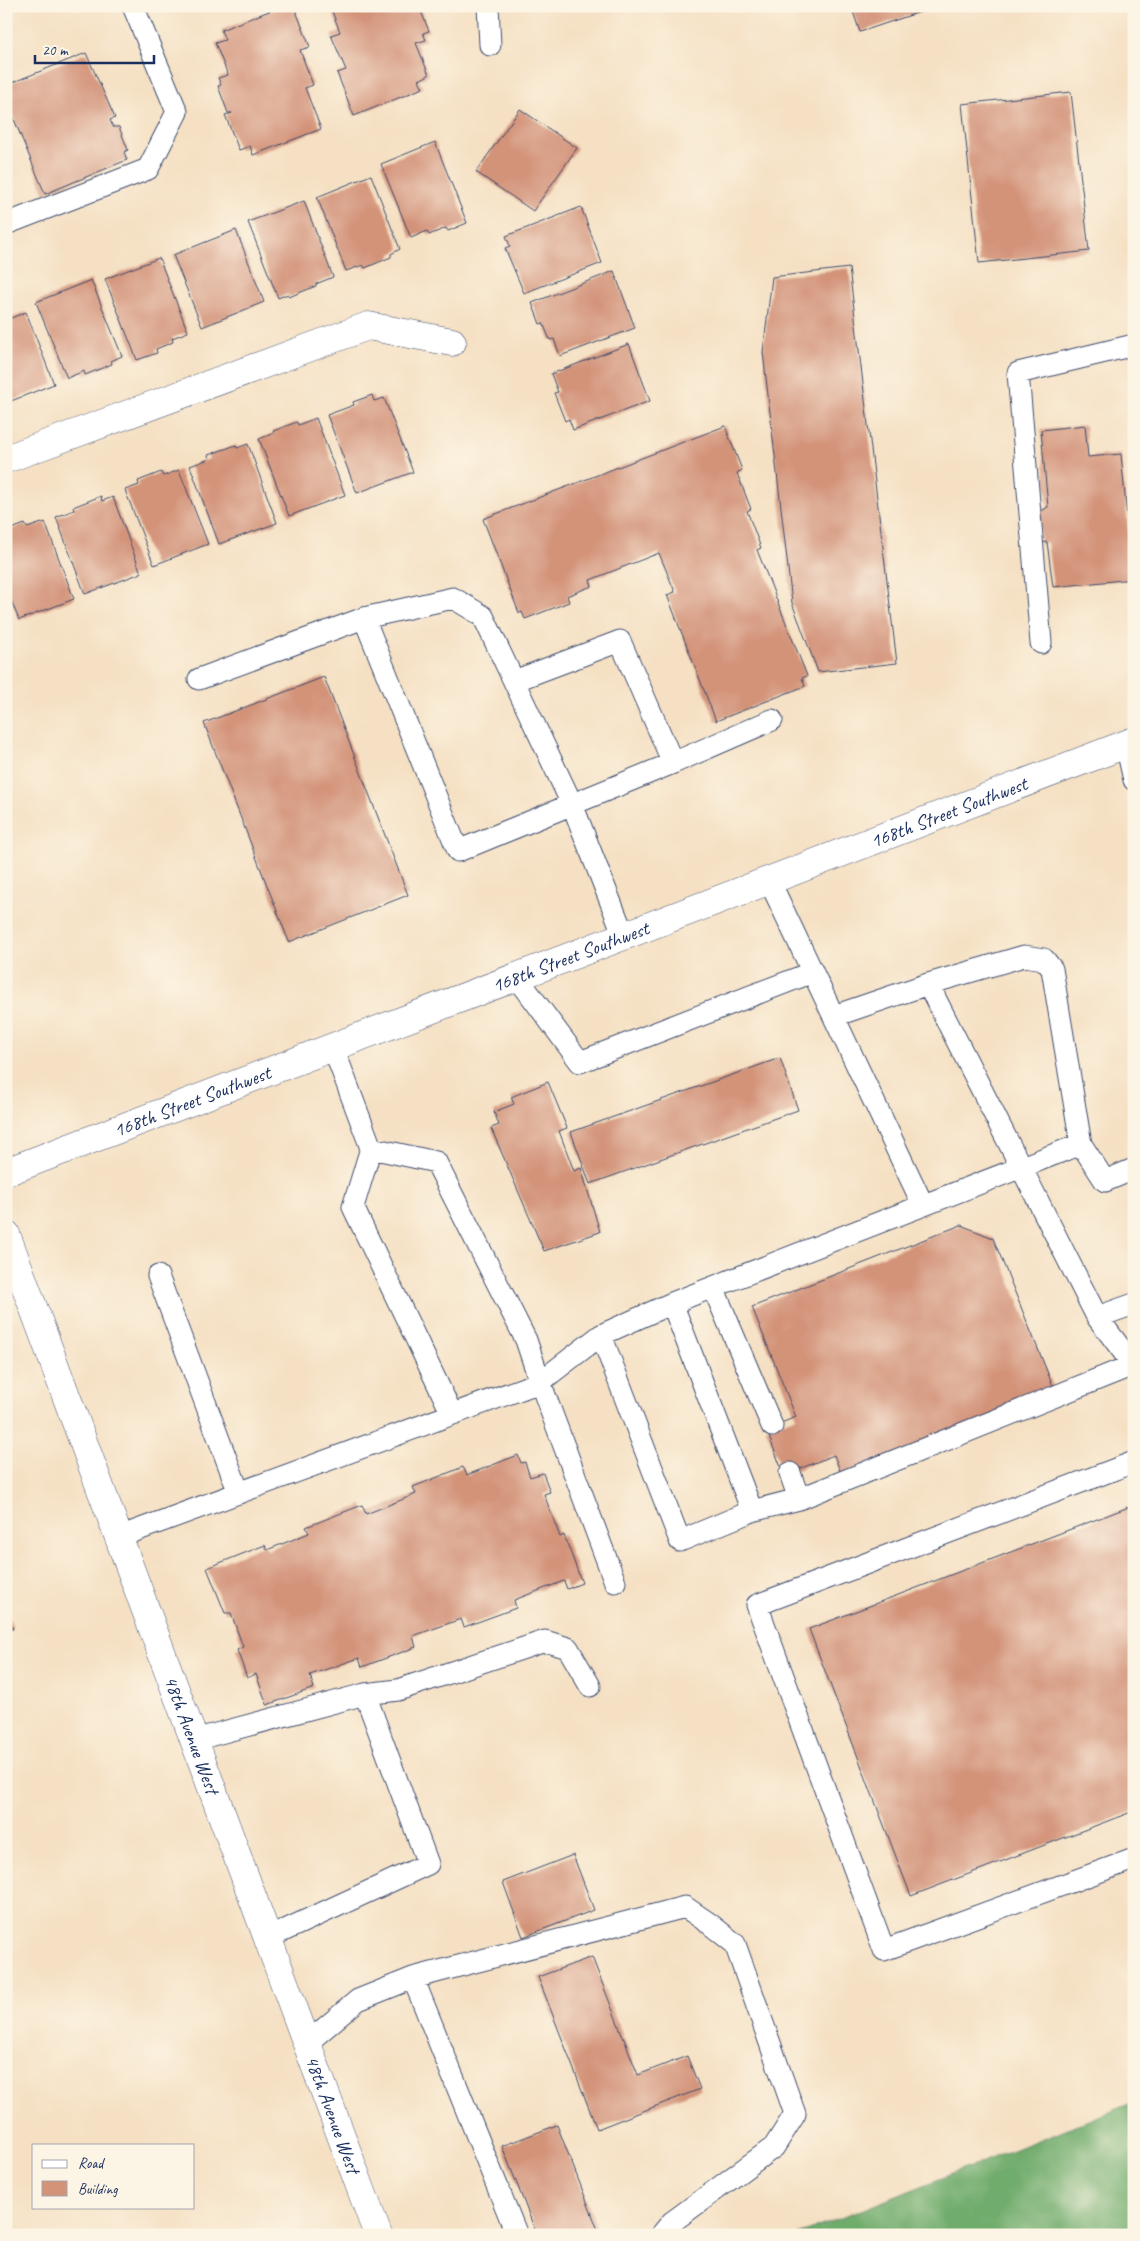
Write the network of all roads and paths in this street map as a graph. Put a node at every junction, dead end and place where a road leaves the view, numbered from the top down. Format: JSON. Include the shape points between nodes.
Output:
{"nodes":[{"id":1,"x":133,"y":6,"type":"edge"},
{"id":2,"x":488,"y":6,"type":"edge"},
{"id":3,"x":490,"y":44,"type":"dead end"},
{"id":4,"x":6,"y":224,"type":"edge"},
{"id":5,"x":452,"y":342,"type":"dead end"},
{"id":6,"x":1134,"y":344,"type":"edge"},
{"id":7,"x":6,"y":459,"type":"edge"},
{"id":8,"x":364,"y":618,"type":"junction"},
{"id":9,"x":1042,"y":643,"type":"dead end"},
{"id":10,"x":199,"y":679,"type":"dead end"},
{"id":11,"x":514,"y":681,"type":"junction"},
{"id":12,"x":772,"y":720,"type":"dead end"},
{"id":13,"x":1130,"y":743,"type":"edge"},
{"id":14,"x":673,"y":762,"type":"junction"},
{"id":15,"x":1134,"y":780,"type":"edge"},
{"id":16,"x":572,"y":804,"type":"junction"},
{"id":17,"x":769,"y":880,"type":"junction"},
{"id":18,"x":624,"y":936,"type":"junction"},
{"id":19,"x":813,"y":972,"type":"junction"},
{"id":20,"x":517,"y":977,"type":"junction"},
{"id":21,"x":928,"y":984,"type":"junction"},
{"id":22,"x":834,"y":1016,"type":"junction"},
{"id":23,"x":332,"y":1047,"type":"junction"},
{"id":24,"x":1081,"y":1144,"type":"junction"},
{"id":25,"x":371,"y":1148,"type":"junction"},
{"id":26,"x":1019,"y":1167,"type":"junction"},
{"id":27,"x":1134,"y":1169,"type":"edge"},
{"id":28,"x":6,"y":1172,"type":"edge"},
{"id":29,"x":923,"y":1205,"type":"junction"},
{"id":30,"x":6,"y":1234,"type":"edge"},
{"id":31,"x":158,"y":1276,"type":"dead end"},
{"id":32,"x":713,"y":1287,"type":"junction"},
{"id":33,"x":672,"y":1303,"type":"junction"},
{"id":34,"x":1134,"y":1304,"type":"edge"},
{"id":35,"x":1097,"y":1317,"type":"junction"},
{"id":36,"x":601,"y":1335,"type":"junction"},
{"id":37,"x":1134,"y":1366,"type":"edge"},
{"id":38,"x":540,"y":1382,"type":"junction"},
{"id":39,"x":452,"y":1414,"type":"junction"},
{"id":40,"x":772,"y":1426,"type":"dead end"},
{"id":41,"x":1134,"y":1462,"type":"edge"},
{"id":42,"x":790,"y":1472,"type":"dead end"},
{"id":43,"x":239,"y":1493,"type":"junction"},
{"id":44,"x":799,"y":1499,"type":"junction"},
{"id":45,"x":752,"y":1511,"type":"junction"},
{"id":46,"x":119,"y":1537,"type":"junction"},
{"id":47,"x":615,"y":1582,"type":"dead end"},
{"id":48,"x":590,"y":1686,"type":"dead end"},
{"id":49,"x":365,"y":1694,"type":"junction"},
{"id":50,"x":194,"y":1740,"type":"junction"},
{"id":51,"x":1134,"y":1859,"type":"edge"},
{"id":52,"x":268,"y":1938,"type":"junction"},
{"id":53,"x":413,"y":1978,"type":"junction"},
{"id":54,"x":307,"y":2043,"type":"junction"},
{"id":55,"x":378,"y":2235,"type":"edge"},
{"id":56,"x":518,"y":2235,"type":"edge"},
{"id":57,"x":661,"y":2235,"type":"edge"}],
"edges":[{"from":1,"to":4,"type":"lane","via":[[177,112],[148,169]]},
{"from":2,"to":3,"type":"lane"},
{"from":5,"to":7,"type":"street","via":[[368,326]]},
{"from":6,"to":9,"type":"lane","via":[[1018,373]]},
{"from":8,"to":10,"type":"lane"},
{"from":8,"to":11,"type":"lane","via":[[453,598],[483,616]]},
{"from":8,"to":16,"type":"lane","via":[[458,851]]},
{"from":11,"to":14,"type":"lane","via":[[620,641]]},
{"from":11,"to":16,"type":"lane"},
{"from":12,"to":14,"type":"lane"},
{"from":13,"to":15,"type":"lane"},
{"from":13,"to":17,"type":"street","name":"168th Street Southwest"},
{"from":14,"to":16,"type":"lane"},
{"from":16,"to":18,"type":"lane"},
{"from":17,"to":18,"type":"street","name":"168th Street Southwest"},
{"from":17,"to":19,"type":"lane"},
{"from":18,"to":20,"type":"street","name":"168th Street Southwest"},
{"from":19,"to":20,"type":"lane","via":[[580,1062]]},
{"from":19,"to":22,"type":"lane"},
{"from":20,"to":23,"type":"street","name":"168th Street Southwest"},
{"from":21,"to":22,"type":"lane"},
{"from":21,"to":24,"type":"lane","via":[[1024,956],[1044,959],[1052,969]]},
{"from":21,"to":26,"type":"lane"},
{"from":22,"to":29,"type":"lane"},
{"from":23,"to":25,"type":"lane"},
{"from":23,"to":28,"type":"street","name":"168th Street Southwest"},
{"from":24,"to":26,"type":"lane"},
{"from":24,"to":27,"type":"lane","via":[[1105,1180]]},
{"from":25,"to":38,"type":"lane","via":[[436,1162],[526,1340]]},
{"from":25,"to":39,"type":"lane","via":[[353,1207]]},
{"from":26,"to":29,"type":"lane"},
{"from":26,"to":35,"type":"lane"},
{"from":29,"to":32,"type":"lane"},
{"from":30,"to":46,"type":"street","name":"48th Avenue West"},
{"from":31,"to":43,"type":"lane"},
{"from":32,"to":33,"type":"lane"},
{"from":32,"to":40,"type":"lane"},
{"from":33,"to":36,"type":"lane"},
{"from":33,"to":45,"type":"lane"},
{"from":34,"to":35,"type":"lane"},
{"from":35,"to":37,"type":"lane"},
{"from":36,"to":38,"type":"lane"},
{"from":36,"to":45,"type":"lane","via":[[680,1541]]},
{"from":37,"to":44,"type":"lane"},
{"from":38,"to":39,"type":"lane"},
{"from":38,"to":47,"type":"lane"},
{"from":39,"to":43,"type":"lane"},
{"from":41,"to":51,"type":"lane","via":[[757,1605],[884,1950]]},
{"from":42,"to":44,"type":"lane"},
{"from":43,"to":46,"type":"lane"},
{"from":44,"to":45,"type":"lane"},
{"from":46,"to":50,"type":"street","name":"48th Avenue West"},
{"from":48,"to":49,"type":"lane","via":[[568,1648],[545,1641],[398,1690]]},
{"from":49,"to":50,"type":"lane"},
{"from":49,"to":52,"type":"lane","via":[[428,1864]]},
{"from":50,"to":52,"type":"street","name":"48th Avenue West"},
{"from":52,"to":54,"type":"street","name":"48th Avenue West"},
{"from":53,"to":54,"type":"lane","via":[[358,2000]]},
{"from":53,"to":56,"type":"lane"},
{"from":53,"to":57,"type":"lane","via":[[685,1907],[735,1944],[796,2114],[774,2147],[672,2222]]},
{"from":54,"to":55,"type":"street","name":"48th Avenue West"}]}
